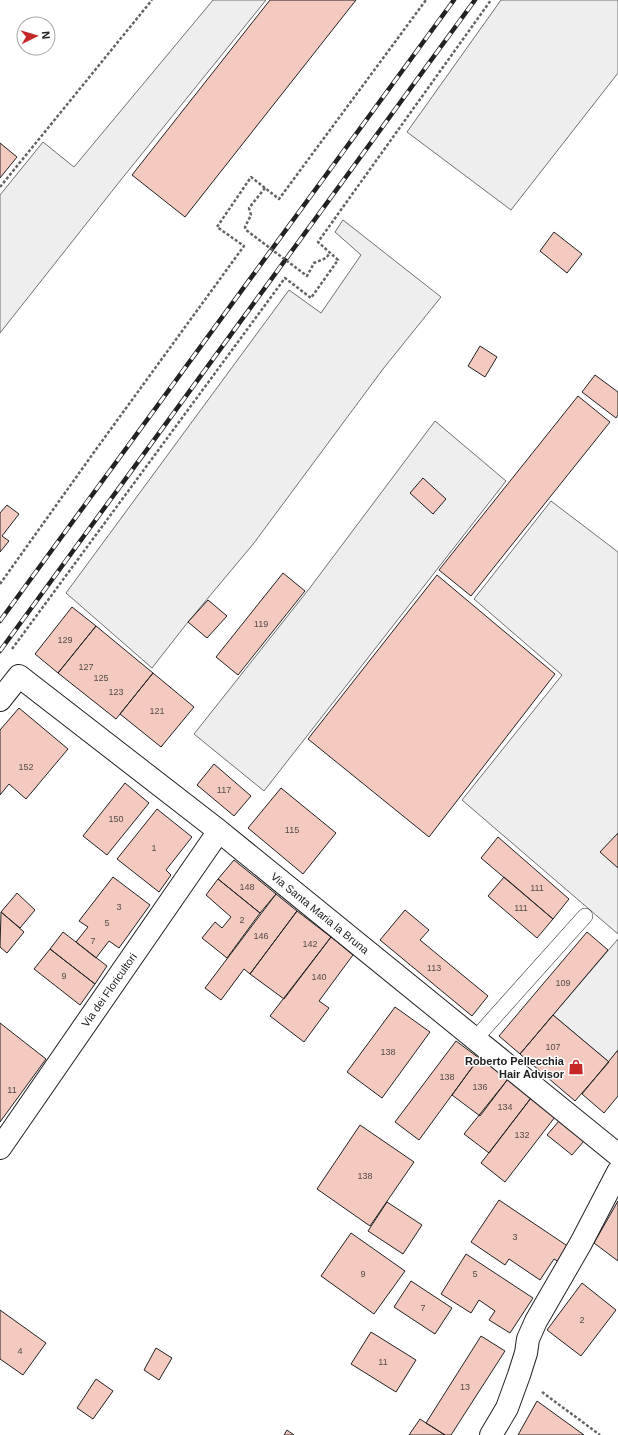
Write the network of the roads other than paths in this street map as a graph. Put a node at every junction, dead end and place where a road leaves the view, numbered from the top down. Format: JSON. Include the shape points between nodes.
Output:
{"nodes":[{"id":1,"x":0,"y":700,"type":"edge"},
{"id":2,"x":219,"y":831,"type":"junction"},
{"id":3,"x":585,"y":916,"type":"dead end"},
{"id":4,"x":475,"y":1038,"type":"junction"},
{"id":5,"x":0,"y":1148,"type":"edge"},
{"id":6,"x":618,"y":1155,"type":"edge"},
{"id":7,"x":618,"y":1172,"type":"edge"},
{"id":8,"x":491,"y":1435,"type":"edge"}],
"edges":[{"from":1,"to":2,"type":"street","name":"Via Santa Maria la Bruna","via":[[19,676]]},
{"from":2,"to":4,"type":"street","name":"Via Santa Maria la Bruna"},
{"from":2,"to":5,"type":"street","name":"Via dei Floricultori"},
{"from":3,"to":4,"type":"lane"},
{"from":4,"to":6,"type":"street","name":"Via Santa Maria la Bruna"},
{"from":7,"to":8,"type":"street","via":[[536,1321],[507,1408]]}]}
